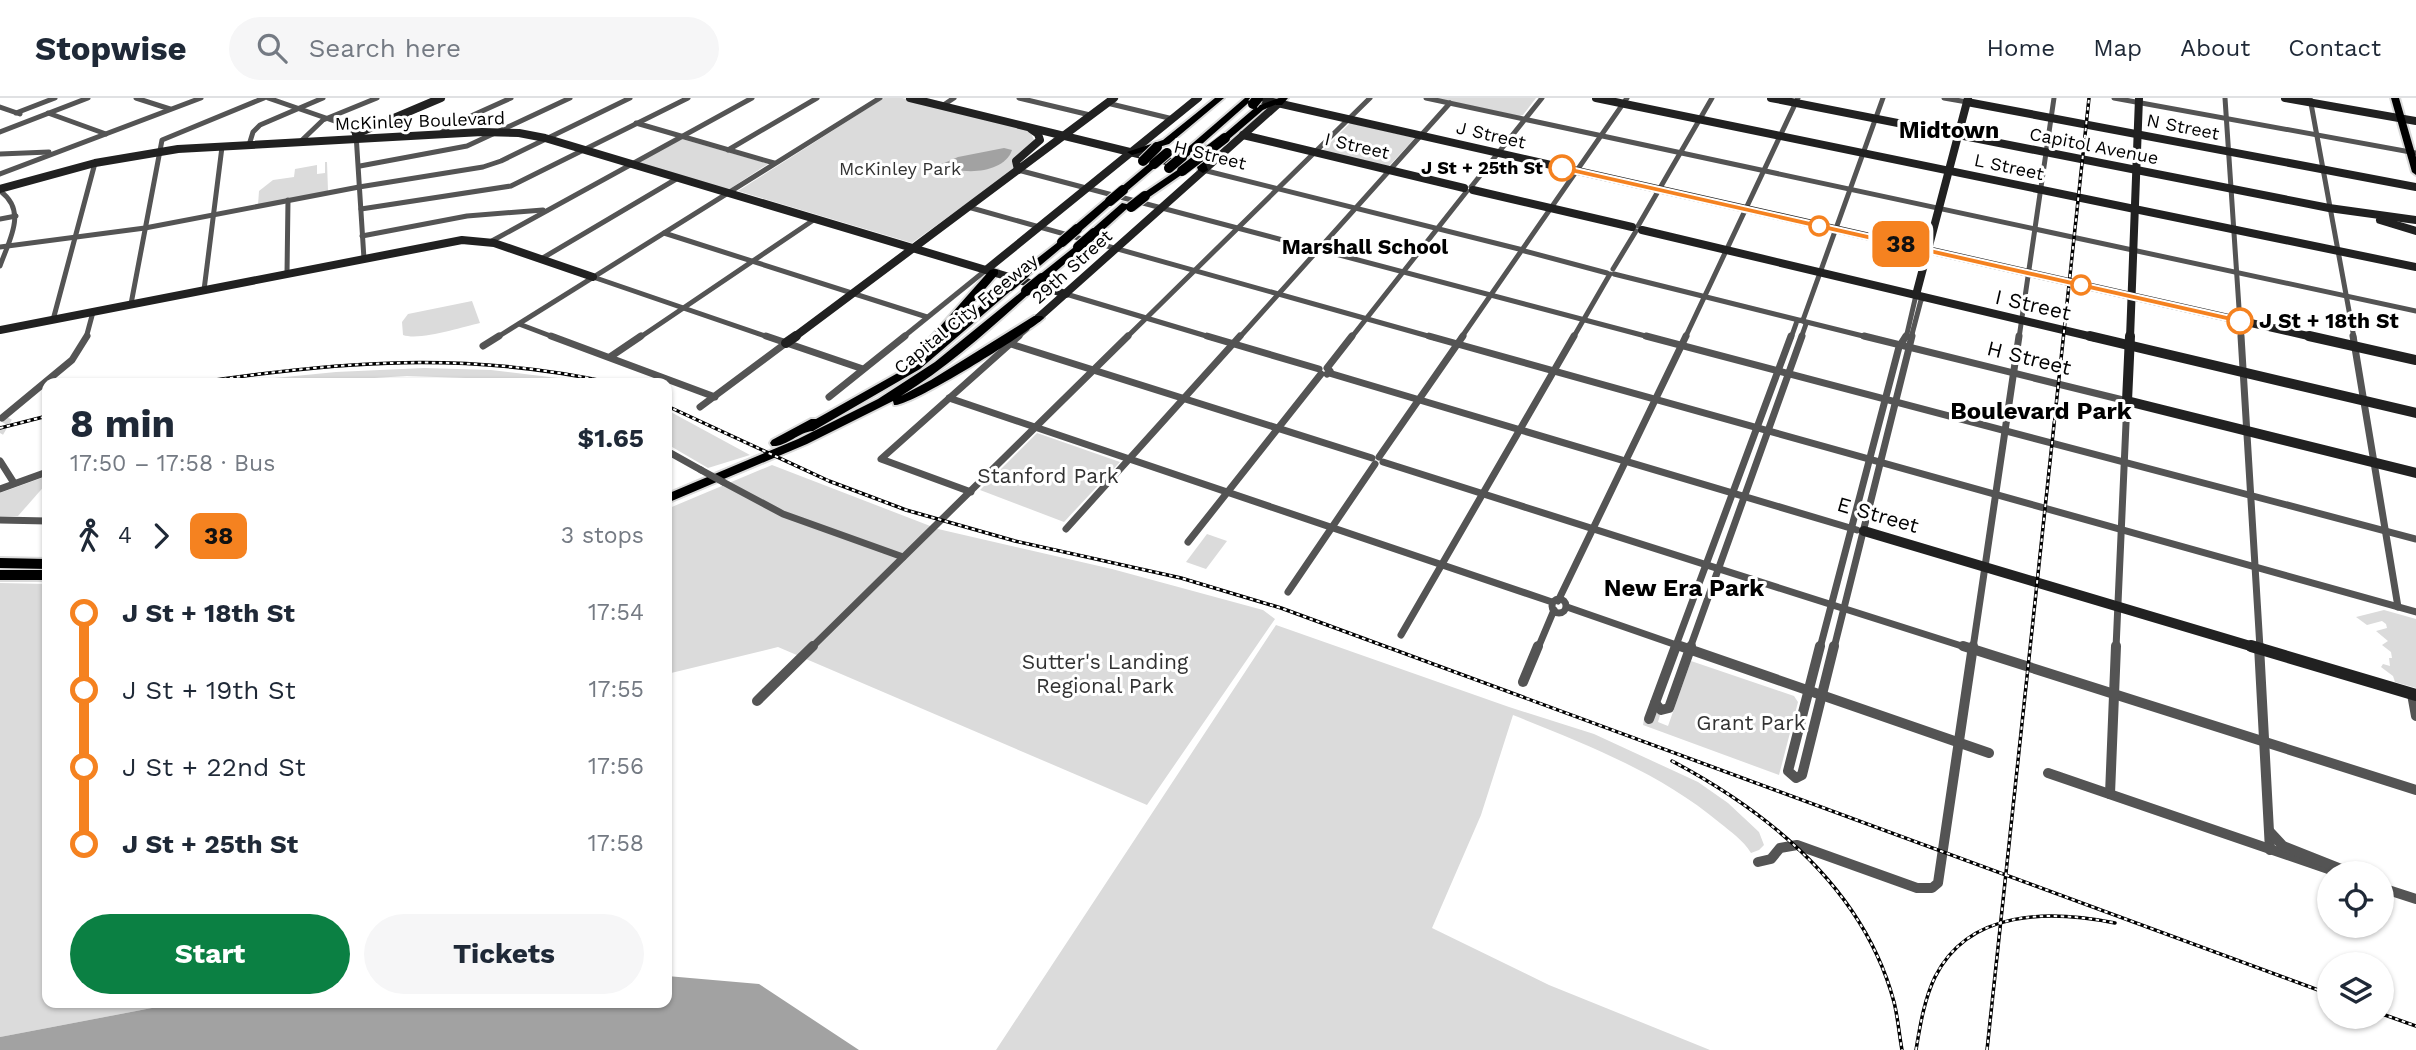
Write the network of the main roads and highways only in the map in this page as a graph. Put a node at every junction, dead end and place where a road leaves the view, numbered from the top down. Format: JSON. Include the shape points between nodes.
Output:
{"nodes":[{"id":1,"x":441,"y":98,"type":"edge"},
{"id":2,"x":910,"y":98,"type":"edge"},
{"id":3,"x":1198,"y":98,"type":"edge"},
{"id":4,"x":1205,"y":98,"type":"edge"},
{"id":5,"x":1227,"y":98,"type":"edge"},
{"id":6,"x":1596,"y":98,"type":"edge"},
{"id":7,"x":1771,"y":98,"type":"edge"},
{"id":8,"x":2285,"y":98,"type":"edge"},
{"id":9,"x":2395,"y":98,"type":"edge"},
{"id":10,"x":1797,"y":100,"type":"edge"},
{"id":11,"x":1968,"y":100,"type":"edge"},
{"id":12,"x":2139,"y":100,"type":"edge"},
{"id":13,"x":2310,"y":100,"type":"edge"},
{"id":14,"x":1110,"y":101,"type":"edge"},
{"id":15,"x":1254,"y":101,"type":"edge"},
{"id":16,"x":1280,"y":101,"type":"edge"},
{"id":17,"x":1625,"y":101,"type":"edge"},
{"id":18,"x":2400,"y":118,"type":"junction"},
{"id":19,"x":2416,"y":121,"type":"edge"},
{"id":20,"x":1021,"y":125,"type":"junction"},
{"id":21,"x":1064,"y":135,"type":"junction"},
{"id":22,"x":1242,"y":135,"type":"junction"},
{"id":23,"x":1959,"y":135,"type":"junction"},
{"id":24,"x":2138,"y":135,"type":"junction"},
{"id":25,"x":357,"y":136,"type":"junction"},
{"id":26,"x":1132,"y":152,"type":"junction"},
{"id":27,"x":2413,"y":152,"type":"edge"},
{"id":28,"x":1018,"y":170,"type":"junction"},
{"id":29,"x":1203,"y":170,"type":"junction"},
{"id":30,"x":2137,"y":170,"type":"junction"},
{"id":31,"x":1950,"y":171,"type":"junction"},
{"id":32,"x":2416,"y":172,"type":"edge"},
{"id":33,"x":2416,"y":187,"type":"edge"},
{"id":34,"x":1120,"y":189,"type":"junction"},
{"id":35,"x":0,"y":190,"type":"edge"},
{"id":36,"x":1142,"y":195,"type":"junction"},
{"id":37,"x":2135,"y":209,"type":"junction"},
{"id":38,"x":2387,"y":220,"type":"junction"},
{"id":39,"x":2416,"y":220,"type":"edge"},
{"id":40,"x":2416,"y":231,"type":"edge"},
{"id":41,"x":913,"y":248,"type":"junction"},
{"id":42,"x":1928,"y":250,"type":"junction"},
{"id":43,"x":2416,"y":267,"type":"edge"},
{"id":44,"x":990,"y":271,"type":"junction"},
{"id":45,"x":593,"y":277,"type":"road end"},
{"id":46,"x":1066,"y":294,"type":"junction"},
{"id":47,"x":1921,"y":296,"type":"junction"},
{"id":48,"x":2130,"y":296,"type":"junction"},
{"id":49,"x":1038,"y":318,"type":"joint"},
{"id":50,"x":0,"y":330,"type":"edge"},
{"id":51,"x":786,"y":343,"type":"road end"},
{"id":52,"x":2129,"y":346,"type":"junction"},
{"id":53,"x":2416,"y":360,"type":"edge"},
{"id":54,"x":2416,"y":413,"type":"edge"},
{"id":55,"x":810,"y":438,"type":"junction"},
{"id":56,"x":776,"y":443,"type":"junction"},
{"id":57,"x":2416,"y":473,"type":"edge"},
{"id":58,"x":672,"y":489,"type":"edge"},
{"id":59,"x":672,"y":497,"type":"edge"},
{"id":60,"x":1858,"y":530,"type":"road end"},
{"id":61,"x":0,"y":563,"type":"edge"},
{"id":62,"x":42,"y":564,"type":"edge"},
{"id":63,"x":0,"y":575,"type":"edge"},
{"id":64,"x":42,"y":575,"type":"edge"},
{"id":65,"x":2414,"y":694,"type":"edge"}],
"edges":[{"from":1,"to":25,"type":"main road"},
{"from":2,"to":20,"type":"main road","name":"H Street"},
{"from":3,"to":26,"type":"main road"},
{"from":4,"to":34,"type":"highway","bridge":true},
{"from":5,"to":26,"type":"highway","via":[[1166,142]]},
{"from":5,"to":34,"type":"highway","name":"Capital City Freeway","bridge":true},
{"from":6,"to":17,"type":"main road","name":"L Street"},
{"from":7,"to":10,"type":"main road","name":"Capitol Avenue"},
{"from":8,"to":13,"type":"main road"},
{"from":9,"to":18,"type":"main road"},
{"from":10,"to":23,"type":"main road","name":"Capitol Avenue"},
{"from":11,"to":23,"type":"main road"},
{"from":11,"to":24,"type":"main road","name":"N Street"},
{"from":12,"to":24,"type":"main road"},
{"from":13,"to":18,"type":"main road"},
{"from":14,"to":21,"type":"main road"},
{"from":15,"to":16,"type":"highway"},
{"from":15,"to":29,"type":"highway","via":[[1202,151],[1199,162]]},
{"from":15,"to":36,"type":"highway","bridge":true},
{"from":15,"to":36,"type":"highway","bridge":true,"via":[[1225,138]]},
{"from":16,"to":22,"type":"main road","name":"29th Street"},
{"from":16,"to":42,"type":"main road","name":"J Street"},
{"from":17,"to":31,"type":"main road","name":"L Street"},
{"from":18,"to":19,"type":"main road"},
{"from":18,"to":27,"type":"main road"},
{"from":20,"to":21,"type":"main road","name":"H Street"},
{"from":20,"to":28,"type":"main road","via":[[1040,140],[1016,161]]},
{"from":21,"to":26,"type":"main road","name":"H Street"},
{"from":21,"to":28,"type":"main road"},
{"from":22,"to":29,"type":"main road","name":"29th Street"},
{"from":22,"to":47,"type":"main road","name":"I Street"},
{"from":23,"to":30,"type":"main road","name":"Capitol Avenue"},
{"from":23,"to":31,"type":"main road"},
{"from":24,"to":30,"type":"main road"},
{"from":24,"to":33,"type":"main road","name":"N Street"},
{"from":25,"to":35,"type":"main road","name":"McKinley Boulevard","via":[[159,151],[95,163]]},
{"from":25,"to":41,"type":"main road","name":"McKinley Boulevard","via":[[496,132],[544,138]]},
{"from":26,"to":29,"type":"main road","name":"H Street"},
{"from":26,"to":44,"type":"main road"},
{"from":27,"to":32,"type":"main road"},
{"from":28,"to":41,"type":"main road"},
{"from":29,"to":46,"type":"main road","name":"29th Street"},
{"from":30,"to":37,"type":"main road"},
{"from":30,"to":38,"type":"main road","name":"Capitol Avenue"},
{"from":31,"to":37,"type":"main road","name":"L Street"},
{"from":31,"to":42,"type":"main road"},
{"from":34,"to":56,"type":"highway","name":"Capital City Freeway","bridge":true,"via":[[934,353],[898,379]]},
{"from":36,"to":55,"type":"highway","name":"Capital City Freeway","bridge":true,"via":[[918,380]]},
{"from":37,"to":43,"type":"main road","name":"L Street"},
{"from":37,"to":48,"type":"main road"},
{"from":38,"to":39,"type":"main road","name":"Capitol Avenue"},
{"from":38,"to":40,"type":"main road","name":"Capitol Avenue"},
{"from":41,"to":44,"type":"main road","name":"E Street"},
{"from":41,"to":51,"type":"main road"},
{"from":42,"to":47,"type":"main road"},
{"from":42,"to":48,"type":"main road","name":"J Street"},
{"from":44,"to":46,"type":"main road","name":"E Street"},
{"from":44,"to":56,"type":"highway","via":[[934,342],[909,364],[849,404]]},
{"from":45,"to":50,"type":"main road","via":[[490,242],[457,241]]},
{"from":46,"to":49,"type":"main road","name":"29th Street"},
{"from":47,"to":52,"type":"main road","name":"I Street"},
{"from":48,"to":52,"type":"main road"},
{"from":48,"to":53,"type":"main road","name":"J Street"},
{"from":49,"to":55,"type":"highway","via":[[916,393]]},
{"from":52,"to":54,"type":"main road","name":"I Street"},
{"from":52,"to":57,"type":"main road","name":"H Street","via":[[2127,401]]},
{"from":55,"to":59,"type":"highway","name":"Capital City Freeway"},
{"from":56,"to":58,"type":"highway","name":"Capital City Freeway"},
{"from":60,"to":65,"type":"main road","name":"E Street"},
{"from":61,"to":62,"type":"highway"},
{"from":63,"to":64,"type":"highway"}]}
